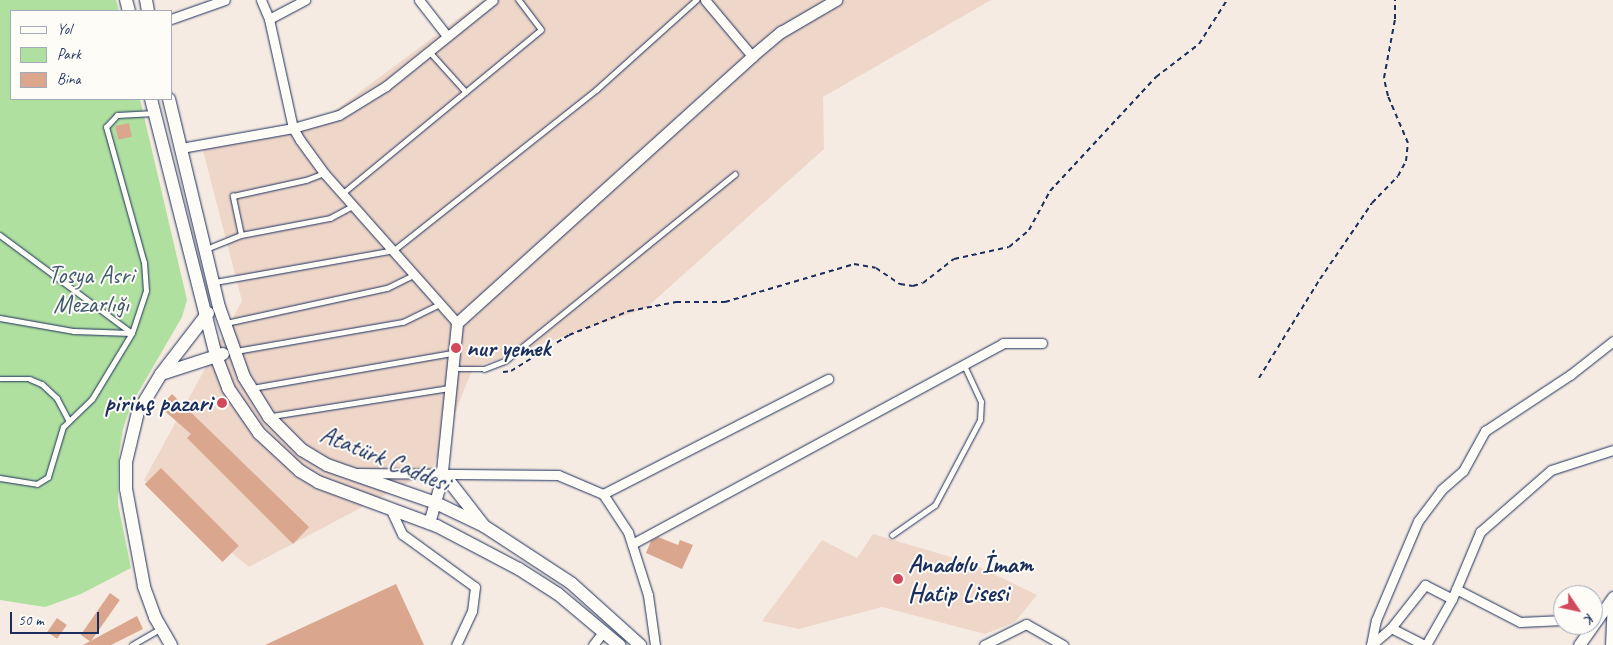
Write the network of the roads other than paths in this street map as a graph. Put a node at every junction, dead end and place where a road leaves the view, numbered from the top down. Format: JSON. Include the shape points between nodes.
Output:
{"nodes":[{"id":1,"x":225,"y":0,"type":"edge"},
{"id":2,"x":261,"y":0,"type":"edge"},
{"id":3,"x":305,"y":0,"type":"edge"},
{"id":4,"x":419,"y":0,"type":"edge"},
{"id":5,"x":492,"y":0,"type":"edge"},
{"id":6,"x":518,"y":0,"type":"edge"},
{"id":7,"x":696,"y":0,"type":"edge"},
{"id":8,"x":705,"y":0,"type":"edge"},
{"id":9,"x":836,"y":0,"type":"edge"},
{"id":10,"x":172,"y":19,"type":"edge"},
{"id":11,"x":269,"y":19,"type":"junction"},
{"id":12,"x":447,"y":36,"type":"junction"},
{"id":13,"x":428,"y":51,"type":"junction"},
{"id":14,"x":752,"y":56,"type":"junction"},
{"id":15,"x":466,"y":92,"type":"junction"},
{"id":16,"x":151,"y":100,"type":"edge"},
{"id":17,"x":169,"y":100,"type":"edge"},
{"id":18,"x":155,"y":114,"type":"junction"},
{"id":19,"x":293,"y":128,"type":"junction"},
{"id":20,"x":181,"y":148,"type":"junction"},
{"id":21,"x":324,"y":173,"type":"junction"},
{"id":22,"x":735,"y":174,"type":"dead end"},
{"id":23,"x":343,"y":193,"type":"junction"},
{"id":24,"x":354,"y":205,"type":"junction"},
{"id":25,"x":0,"y":235,"type":"edge"},
{"id":26,"x":241,"y":235,"type":"junction"},
{"id":27,"x":206,"y":249,"type":"junction"},
{"id":28,"x":394,"y":250,"type":"junction"},
{"id":29,"x":415,"y":274,"type":"junction"},
{"id":30,"x":214,"y":282,"type":"junction"},
{"id":31,"x":440,"y":304,"type":"junction"},
{"id":32,"x":219,"y":307,"type":"junction"},
{"id":33,"x":204,"y":315,"type":"junction"},
{"id":34,"x":0,"y":318,"type":"edge"},
{"id":35,"x":225,"y":323,"type":"junction"},
{"id":36,"x":457,"y":323,"type":"junction"},
{"id":37,"x":132,"y":333,"type":"junction"},
{"id":38,"x":1613,"y":340,"type":"edge"},
{"id":39,"x":1042,"y":343,"type":"dead end"},
{"id":40,"x":233,"y":351,"type":"junction"},
{"id":41,"x":453,"y":353,"type":"junction"},
{"id":42,"x":216,"y":356,"type":"junction"},
{"id":43,"x":964,"y":366,"type":"junction"},
{"id":44,"x":451,"y":369,"type":"junction"},
{"id":45,"x":161,"y":374,"type":"junction"},
{"id":46,"x":0,"y":378,"type":"edge"},
{"id":47,"x":828,"y":379,"type":"dead end"},
{"id":48,"x":250,"y":388,"type":"junction"},
{"id":49,"x":448,"y":388,"type":"junction"},
{"id":50,"x":269,"y":417,"type":"junction"},
{"id":51,"x":68,"y":420,"type":"junction"},
{"id":52,"x":1613,"y":450,"type":"edge"},
{"id":53,"x":442,"y":472,"type":"junction"},
{"id":54,"x":348,"y":473,"type":"junction"},
{"id":55,"x":0,"y":478,"type":"edge"},
{"id":56,"x":603,"y":494,"type":"junction"},
{"id":57,"x":436,"y":503,"type":"junction"},
{"id":58,"x":390,"y":508,"type":"junction"},
{"id":59,"x":429,"y":523,"type":"junction"},
{"id":60,"x":484,"y":526,"type":"junction"},
{"id":61,"x":892,"y":535,"type":"dead end"},
{"id":62,"x":632,"y":544,"type":"junction"},
{"id":63,"x":1456,"y":589,"type":"junction"},
{"id":64,"x":1612,"y":598,"type":"edge"},
{"id":65,"x":1452,"y":599,"type":"junction"},
{"id":66,"x":1603,"y":608,"type":"edge"},
{"id":67,"x":1553,"y":620,"type":"edge"},
{"id":68,"x":161,"y":628,"type":"junction"},
{"id":69,"x":1391,"y":628,"type":"junction"},
{"id":70,"x":604,"y":631,"type":"junction"},
{"id":71,"x":132,"y":645,"type":"edge"},
{"id":72,"x":171,"y":645,"type":"edge"},
{"id":73,"x":456,"y":645,"type":"edge"},
{"id":74,"x":593,"y":645,"type":"edge"},
{"id":75,"x":619,"y":645,"type":"edge"},
{"id":76,"x":640,"y":645,"type":"edge"},
{"id":77,"x":655,"y":645,"type":"edge"},
{"id":78,"x":984,"y":645,"type":"edge"},
{"id":79,"x":1063,"y":645,"type":"edge"},
{"id":80,"x":1371,"y":645,"type":"edge"},
{"id":81,"x":1425,"y":645,"type":"edge"},
{"id":82,"x":1610,"y":645,"type":"edge"}],
"edges":[{"from":1,"to":10,"type":"street"},
{"from":2,"to":11,"type":"street"},
{"from":3,"to":11,"type":"street"},
{"from":4,"to":12,"type":"street"},
{"from":5,"to":12,"type":"street"},
{"from":6,"to":15,"type":"lane","via":[[541,30]]},
{"from":7,"to":28,"type":"lane","via":[[596,90]]},
{"from":8,"to":14,"type":"street"},
{"from":9,"to":14,"type":"street","via":[[781,32]]},
{"from":11,"to":19,"type":"street"},
{"from":12,"to":13,"type":"street"},
{"from":13,"to":15,"type":"lane"},
{"from":13,"to":19,"type":"street","via":[[352,108],[326,121]]},
{"from":14,"to":36,"type":"street"},
{"from":15,"to":23,"type":"lane"},
{"from":16,"to":18,"type":"main road","name":"Atatürk Caddesi"},
{"from":17,"to":20,"type":"main road","name":"Atatürk Caddesi"},
{"from":18,"to":33,"type":"main road","name":"Atatürk Caddesi"},
{"from":18,"to":37,"type":"lane","via":[[117,115],[106,127],[144,263],[146,291]]},
{"from":19,"to":20,"type":"street"},
{"from":19,"to":21,"type":"street"},
{"from":20,"to":27,"type":"main road","name":"Atatürk Caddesi"},
{"from":21,"to":23,"type":"street"},
{"from":21,"to":26,"type":"lane","via":[[233,196]]},
{"from":22,"to":44,"type":"lane","via":[[505,361],[473,371]]},
{"from":23,"to":24,"type":"street"},
{"from":24,"to":26,"type":"lane","via":[[330,218]]},
{"from":24,"to":28,"type":"street"},
{"from":25,"to":37,"type":"lane"},
{"from":26,"to":27,"type":"lane"},
{"from":27,"to":30,"type":"main road","name":"Atatürk Caddesi"},
{"from":28,"to":29,"type":"street"},
{"from":28,"to":30,"type":"lane"},
{"from":29,"to":31,"type":"street"},
{"from":29,"to":35,"type":"lane","via":[[387,288]]},
{"from":30,"to":32,"type":"main road","name":"Atatürk Caddesi"},
{"from":31,"to":36,"type":"street"},
{"from":31,"to":40,"type":"lane","via":[[402,322]]},
{"from":32,"to":33,"type":"main road"},
{"from":32,"to":35,"type":"main road","name":"Atatürk Caddesi"},
{"from":33,"to":42,"type":"main road","name":"Atatürk Caddesi"},
{"from":33,"to":45,"type":"main road"},
{"from":34,"to":37,"type":"lane","via":[[74,331]]},
{"from":35,"to":40,"type":"main road","name":"Atatürk Caddesi"},
{"from":36,"to":41,"type":"street"},
{"from":37,"to":51,"type":"lane","via":[[92,399]]},
{"from":38,"to":80,"type":"street","via":[[1570,375],[1485,432],[1463,471],[1441,490],[1418,521],[1376,620]]},
{"from":39,"to":43,"type":"street","via":[[1003,343]]},
{"from":40,"to":42,"type":"main road"},
{"from":40,"to":48,"type":"main road","name":"Atatürk Caddesi"},
{"from":41,"to":44,"type":"street"},
{"from":41,"to":48,"type":"lane"},
{"from":42,"to":45,"type":"main road"},
{"from":42,"to":58,"type":"main road","name":"Atatürk Caddesi","via":[[228,388],[243,413],[278,452],[318,482]]},
{"from":43,"to":61,"type":"lane","via":[[981,402],[980,420],[934,505]]},
{"from":43,"to":62,"type":"street"},
{"from":44,"to":49,"type":"street"},
{"from":45,"to":68,"type":"main road","via":[[138,412],[130,439],[126,480],[144,586]]},
{"from":46,"to":51,"type":"lane","via":[[42,384],[57,398]]},
{"from":47,"to":56,"type":"street"},
{"from":48,"to":50,"type":"main road","name":"Atatürk Caddesi"},
{"from":49,"to":50,"type":"lane"},
{"from":49,"to":53,"type":"street"},
{"from":50,"to":54,"type":"main road","name":"Atatürk Caddesi","via":[[302,450]]},
{"from":51,"to":55,"type":"lane","via":[[48,477],[43,482],[37,484]]},
{"from":52,"to":63,"type":"street","via":[[1551,470],[1523,492],[1480,532]]},
{"from":53,"to":54,"type":"street"},
{"from":53,"to":56,"type":"street","via":[[558,475]]},
{"from":53,"to":57,"type":"street"},
{"from":53,"to":60,"type":"main road"},
{"from":54,"to":57,"type":"main road","name":"Atatürk Caddesi"},
{"from":56,"to":62,"type":"street","via":[[628,532]]},
{"from":57,"to":59,"type":"street"},
{"from":57,"to":60,"type":"main road","name":"Atatürk Caddesi"},
{"from":58,"to":59,"type":"main road","name":"Atatürk Caddesi"},
{"from":58,"to":73,"type":"street","via":[[402,534],[475,587],[472,611]]},
{"from":59,"to":70,"type":"main road","name":"Atatürk Caddesi","via":[[539,581]]},
{"from":60,"to":76,"type":"main road","name":"Atatürk Caddesi","via":[[571,583]]},
{"from":62,"to":77,"type":"street","via":[[648,595]]},
{"from":63,"to":65,"type":"street"},
{"from":63,"to":67,"type":"street","via":[[1520,622]]},
{"from":64,"to":66,"type":"street"},
{"from":64,"to":82,"type":"street"},
{"from":65,"to":69,"type":"street","via":[[1425,585]]},
{"from":65,"to":81,"type":"street"},
{"from":68,"to":71,"type":"lane"},
{"from":68,"to":72,"type":"main road"},
{"from":69,"to":80,"type":"street"},
{"from":69,"to":81,"type":"street"},
{"from":70,"to":74,"type":"street"},
{"from":70,"to":75,"type":"main road","name":"Atatürk Caddesi"},
{"from":78,"to":79,"type":"street","via":[[1026,624]]}]}
